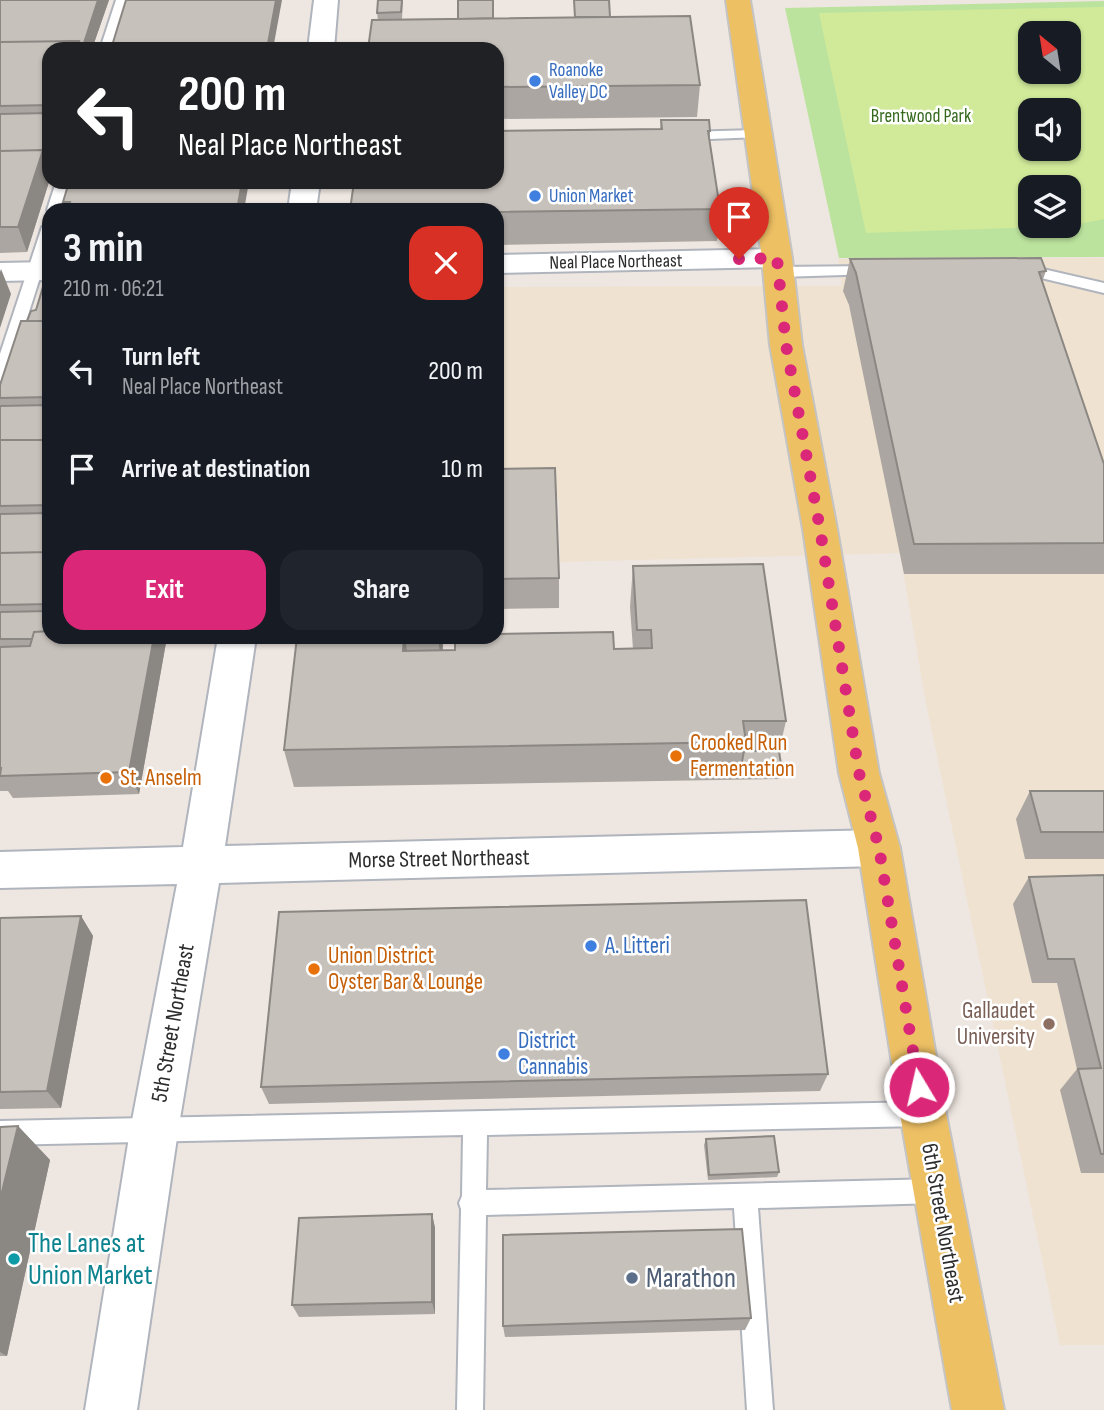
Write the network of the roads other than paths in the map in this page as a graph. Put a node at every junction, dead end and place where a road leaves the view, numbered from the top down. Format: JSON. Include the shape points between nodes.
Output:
{"nodes":[{"id":1,"x":122,"y":0,"type":"edge"},
{"id":2,"x":326,"y":0,"type":"edge"},
{"id":3,"x":737,"y":0,"type":"edge"},
{"id":4,"x":108,"y":42,"type":"edge"},
{"id":5,"x":322,"y":42,"type":"edge"},
{"id":6,"x":756,"y":134,"type":"junction"},
{"id":7,"x":674,"y":136,"type":"edge"},
{"id":8,"x":504,"y":264,"type":"edge"},
{"id":9,"x":778,"y":265,"type":"junction"},
{"id":10,"x":999,"y":268,"type":"edge"},
{"id":11,"x":42,"y":271,"type":"edge"},
{"id":12,"x":884,"y":271,"type":"edge"},
{"id":13,"x":0,"y":272,"type":"edge"},
{"id":14,"x":1104,"y":288,"type":"edge"},
{"id":15,"x":0,"y":379,"type":"edge"},
{"id":16,"x":236,"y":644,"type":"edge"},
{"id":17,"x":879,"y":848,"type":"junction"},
{"id":18,"x":201,"y":865,"type":"junction"},
{"id":19,"x":0,"y":870,"type":"edge"},
{"id":20,"x":923,"y":1114,"type":"junction"},
{"id":21,"x":475,"y":1125,"type":"junction"},
{"id":22,"x":154,"y":1131,"type":"junction"},
{"id":23,"x":0,"y":1133,"type":"edge"},
{"id":24,"x":938,"y":1191,"type":"junction"},
{"id":25,"x":745,"y":1195,"type":"junction"},
{"id":26,"x":471,"y":1203,"type":"junction"},
{"id":27,"x":111,"y":1410,"type":"edge"},
{"id":28,"x":470,"y":1410,"type":"edge"},
{"id":29,"x":760,"y":1410,"type":"edge"},
{"id":30,"x":978,"y":1410,"type":"edge"}],
"edges":[{"from":1,"to":4,"type":"lane"},
{"from":2,"to":5,"type":"street"},
{"from":3,"to":6,"type":"main road","name":"6th Street Northeast"},
{"from":6,"to":7,"type":"lane"},
{"from":6,"to":9,"type":"main road","name":"6th Street Northeast"},
{"from":8,"to":9,"type":"street","name":"Neal Place Northeast"},
{"from":9,"to":12,"type":"lane"},
{"from":9,"to":17,"type":"main road","name":"6th Street Northeast","via":[[786,345],[859,773]]},
{"from":10,"to":14,"type":"lane","via":[[1041,272]]},
{"from":11,"to":13,"type":"street"},
{"from":11,"to":15,"type":"lane"},
{"from":16,"to":18,"type":"street","name":"5th Street Northeast"},
{"from":17,"to":18,"type":"street","name":"Morse Street Northeast"},
{"from":17,"to":20,"type":"main road","name":"6th Street Northeast"},
{"from":18,"to":19,"type":"street","name":"Morse Street Northeast"},
{"from":18,"to":22,"type":"street","name":"5th Street Northeast"},
{"from":20,"to":21,"type":"lane"},
{"from":20,"to":24,"type":"main road","name":"6th Street Northeast"},
{"from":21,"to":22,"type":"lane"},
{"from":21,"to":26,"type":"lane"},
{"from":22,"to":23,"type":"lane"},
{"from":22,"to":27,"type":"street","name":"5th Street Northeast"},
{"from":24,"to":25,"type":"lane"},
{"from":24,"to":30,"type":"main road","name":"6th Street Northeast"},
{"from":25,"to":26,"type":"lane"},
{"from":25,"to":29,"type":"lane"},
{"from":26,"to":28,"type":"lane"}]}
